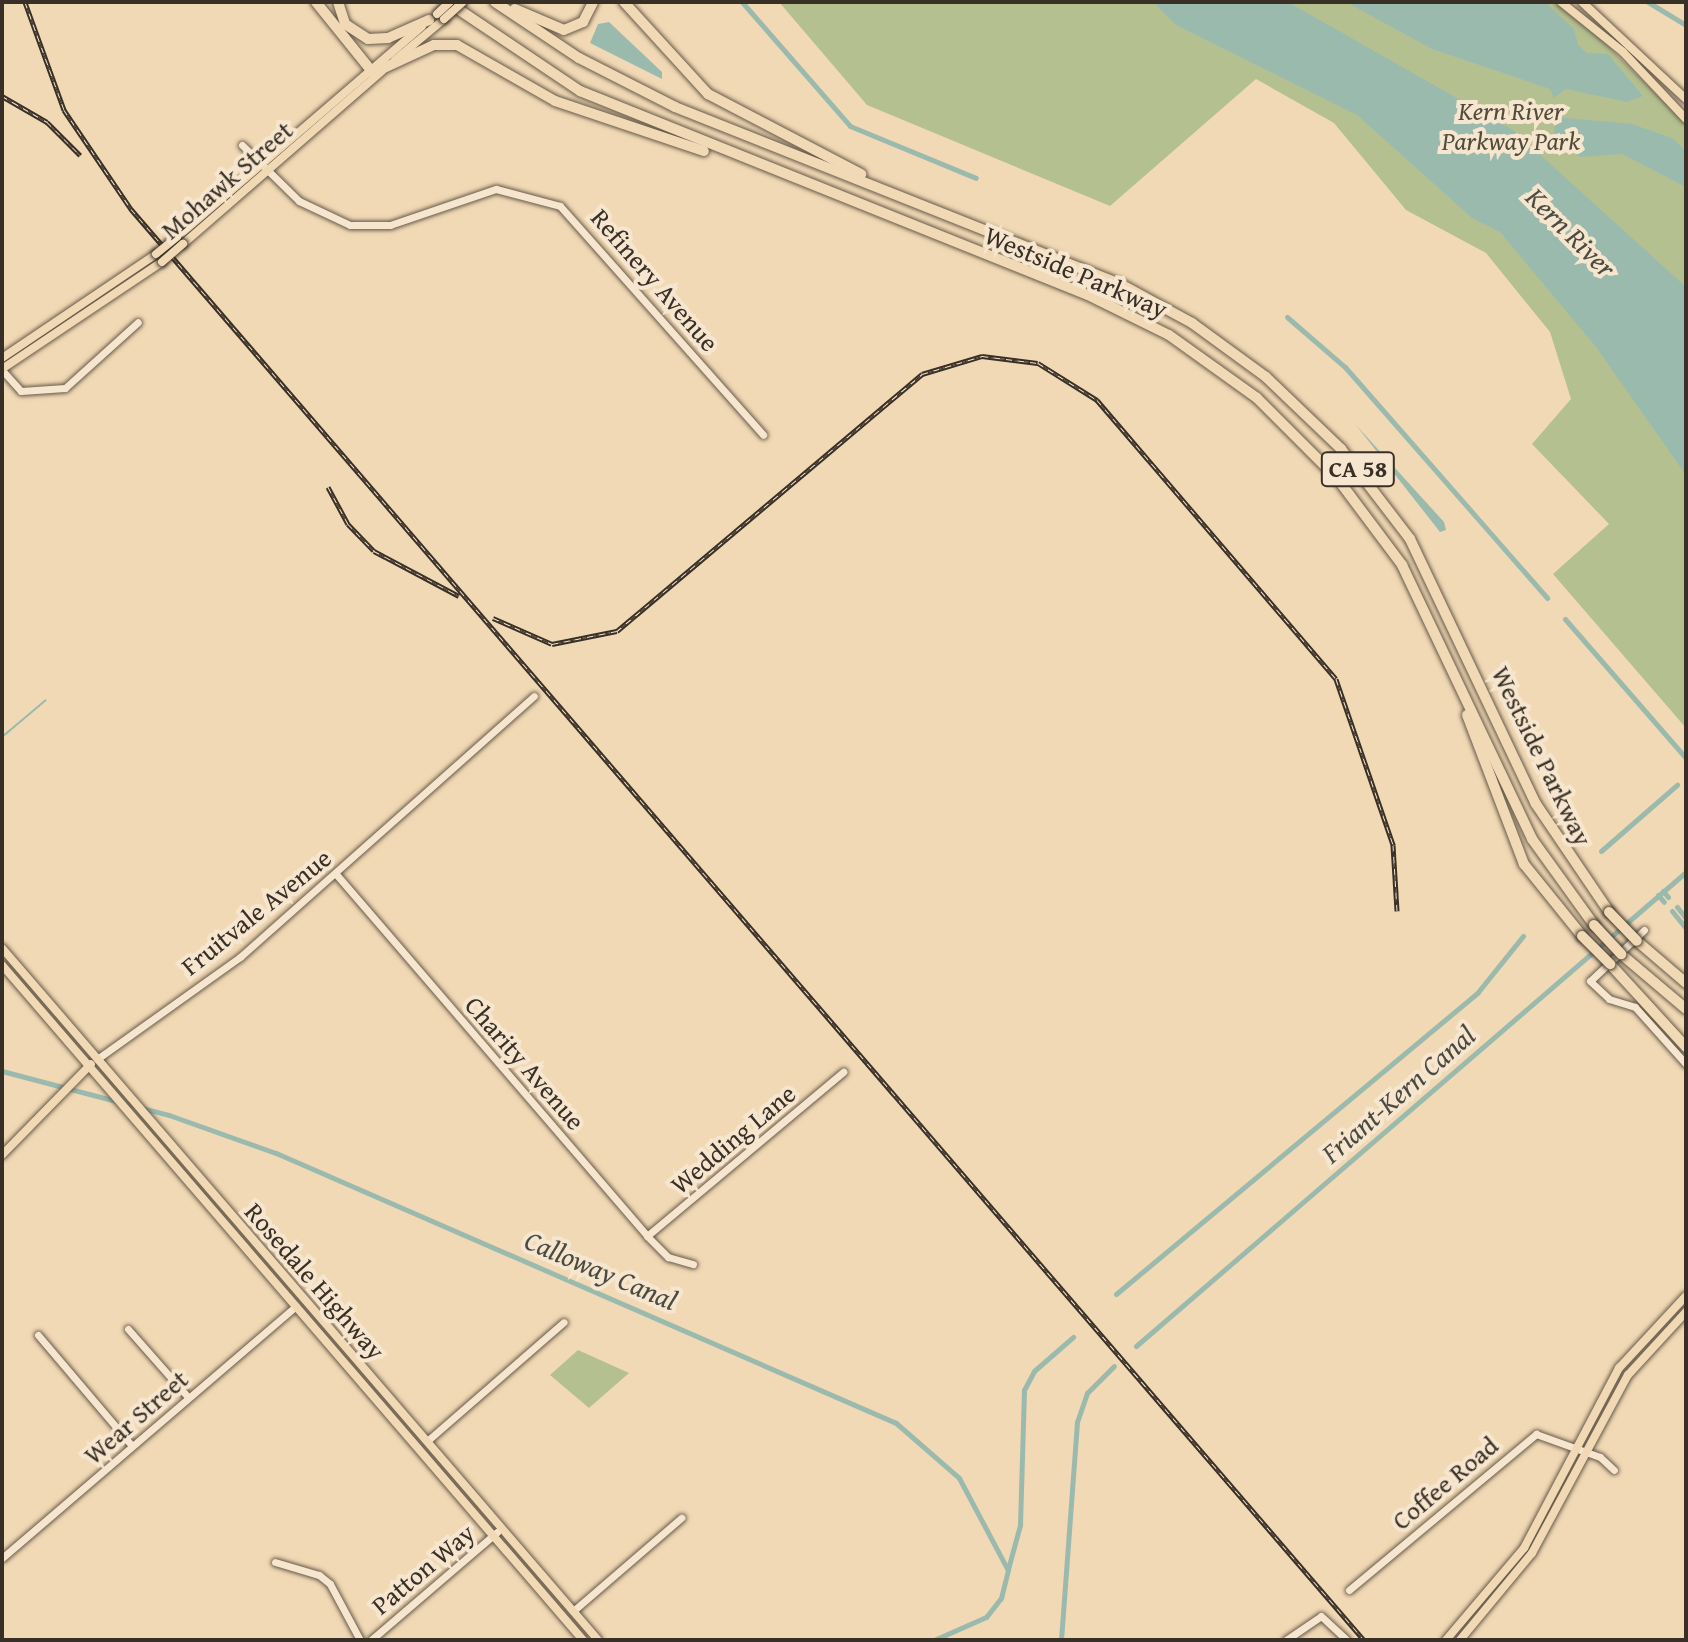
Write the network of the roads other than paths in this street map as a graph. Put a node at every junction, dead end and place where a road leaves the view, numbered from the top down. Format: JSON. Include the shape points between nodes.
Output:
{"nodes":[{"id":1,"x":316,"y":2,"type":"edge"},
{"id":2,"x":338,"y":2,"type":"edge"},
{"id":3,"x":449,"y":2,"type":"edge"},
{"id":4,"x":463,"y":2,"type":"edge"},
{"id":5,"x":495,"y":2,"type":"edge"},
{"id":6,"x":505,"y":2,"type":"edge"},
{"id":7,"x":593,"y":2,"type":"edge"},
{"id":8,"x":624,"y":2,"type":"edge"},
{"id":9,"x":1561,"y":2,"type":"edge"},
{"id":10,"x":1582,"y":2,"type":"edge"},
{"id":11,"x":437,"y":14,"type":"edge"},
{"id":12,"x":374,"y":72,"type":"junction"},
{"id":13,"x":549,"y":74,"type":"junction"},
{"id":14,"x":1686,"y":99,"type":"edge"},
{"id":15,"x":1686,"y":119,"type":"edge"},
{"id":16,"x":242,"y":145,"type":"dead end"},
{"id":17,"x":260,"y":162,"type":"junction"},
{"id":18,"x":752,"y":164,"type":"junction"},
{"id":19,"x":269,"y":171,"type":"junction"},
{"id":20,"x":927,"y":207,"type":"junction"},
{"id":21,"x":180,"y":240,"type":"junction"},
{"id":22,"x":159,"y":258,"type":"junction"},
{"id":23,"x":138,"y":322,"type":"dead end"},
{"id":24,"x":2,"y":358,"type":"edge"},
{"id":25,"x":2,"y":370,"type":"edge"},
{"id":26,"x":763,"y":435,"type":"dead end"},
{"id":27,"x":1449,"y":660,"type":"junction"},
{"id":28,"x":534,"y":696,"type":"dead end"},
{"id":29,"x":336,"y":874,"type":"junction"},
{"id":30,"x":1644,"y":930,"type":"dead end"},
{"id":31,"x":2,"y":948,"type":"edge"},
{"id":32,"x":1659,"y":962,"type":"junction"},
{"id":33,"x":2,"y":965,"type":"edge"},
{"id":34,"x":1686,"y":975,"type":"edge"},
{"id":35,"x":1686,"y":983,"type":"edge"},
{"id":36,"x":1686,"y":1009,"type":"edge"},
{"id":37,"x":1686,"y":1047,"type":"edge"},
{"id":38,"x":97,"y":1059,"type":"junction"},
{"id":39,"x":1686,"y":1064,"type":"edge"},
{"id":40,"x":89,"y":1066,"type":"junction"},
{"id":41,"x":843,"y":1072,"type":"dead end"},
{"id":42,"x":2,"y":1155,"type":"edge"},
{"id":43,"x":647,"y":1236,"type":"junction"},
{"id":44,"x":245,"y":1247,"type":"junction"},
{"id":45,"x":693,"y":1264,"type":"dead end"},
{"id":46,"x":301,"y":1295,"type":"junction"},
{"id":47,"x":1686,"y":1296,"type":"edge"},
{"id":48,"x":296,"y":1306,"type":"junction"},
{"id":49,"x":1686,"y":1312,"type":"edge"},
{"id":50,"x":564,"y":1322,"type":"dead end"},
{"id":51,"x":128,"y":1329,"type":"dead end"},
{"id":52,"x":1649,"y":1331,"type":"junction"},
{"id":53,"x":38,"y":1335,"type":"dead end"},
{"id":54,"x":353,"y":1355,"type":"junction"},
{"id":55,"x":1622,"y":1384,"type":"junction"},
{"id":56,"x":188,"y":1397,"type":"junction"},
{"id":57,"x":375,"y":1397,"type":"junction"},
{"id":58,"x":427,"y":1441,"type":"junction"},
{"id":59,"x":415,"y":1444,"type":"junction"},
{"id":60,"x":132,"y":1446,"type":"junction"},
{"id":61,"x":1575,"y":1446,"type":"junction"},
{"id":62,"x":1585,"y":1451,"type":"junction"},
{"id":63,"x":1614,"y":1470,"type":"dead end"},
{"id":64,"x":463,"y":1483,"type":"junction"},
{"id":65,"x":681,"y":1518,"type":"dead end"},
{"id":66,"x":502,"y":1528,"type":"junction"},
{"id":67,"x":494,"y":1535,"type":"junction"},
{"id":68,"x":2,"y":1558,"type":"edge"},
{"id":69,"x":275,"y":1562,"type":"dead end"},
{"id":70,"x":1349,"y":1590,"type":"dead end"},
{"id":71,"x":573,"y":1611,"type":"junction"},
{"id":72,"x":360,"y":1640,"type":"edge"},
{"id":73,"x":371,"y":1640,"type":"edge"},
{"id":74,"x":583,"y":1640,"type":"edge"},
{"id":75,"x":598,"y":1640,"type":"edge"},
{"id":76,"x":1286,"y":1640,"type":"edge"},
{"id":77,"x":1347,"y":1640,"type":"edge"},
{"id":78,"x":1446,"y":1640,"type":"edge"},
{"id":79,"x":1460,"y":1640,"type":"edge"}],
"edges":[{"from":1,"to":12,"type":"highway"},
{"from":2,"to":11,"type":"highway","via":[[348,27],[368,39],[388,38]]},
{"from":3,"to":11,"type":"main road","name":"Mohawk Street","bridge":true},
{"from":3,"to":13,"type":"highway","name":"Westside Parkway"},
{"from":4,"to":11,"type":"main road","name":"Mohawk Street","bridge":true},
{"from":5,"to":20,"type":"highway","name":"Westside Parkway","via":[[646,94]]},
{"from":6,"to":7,"type":"highway","via":[[560,30],[583,22]]},
{"from":8,"to":20,"type":"highway","via":[[717,100]]},
{"from":9,"to":15,"type":"main road","via":[[1623,52]]},
{"from":10,"to":14,"type":"main road"},
{"from":11,"to":12,"type":"main road","name":"Mohawk Street"},
{"from":11,"to":12,"type":"main road","name":"Mohawk Street"},
{"from":11,"to":13,"type":"highway"},
{"from":12,"to":17,"type":"main road","name":"Mohawk Street"},
{"from":12,"to":18,"type":"highway","via":[[430,47],[457,45],[555,101]]},
{"from":12,"to":19,"type":"main road","name":"Mohawk Street"},
{"from":13,"to":18,"type":"highway","name":"Westside Parkway","via":[[625,113]]},
{"from":16,"to":17,"type":"street","name":"Refinery Avenue"},
{"from":17,"to":19,"type":"street","name":"Refinery Avenue"},
{"from":17,"to":21,"type":"main road","name":"Mohawk Street"},
{"from":18,"to":27,"type":"highway","name":"Westside Parkway","number":"CA 58","via":[[1088,295],[1208,361],[1283,421],[1361,506],[1402,565]]},
{"from":19,"to":21,"type":"main road","name":"Mohawk Street"},
{"from":19,"to":26,"type":"street","name":"Refinery Avenue","via":[[315,212],[350,225],[390,225],[496,189],[560,206]]},
{"from":20,"to":32,"type":"highway","name":"Westside Parkway","number":"CA 58","bridge":true,"via":[[1159,304],[1233,352],[1318,424],[1410,539],[1536,804],[1609,912]]},
{"from":21,"to":22,"type":"main road","name":"Mohawk Street","bridge":true},
{"from":22,"to":24,"type":"main road","name":"Mohawk Street"},
{"from":22,"to":25,"type":"main road","name":"Mohawk Street"},
{"from":23,"to":25,"type":"street","via":[[65,388],[21,391]]},
{"from":27,"to":36,"type":"highway","name":"Westside Parkway","number":"CA 58","bridge":true,"via":[[1532,839],[1594,925]]},
{"from":27,"to":37,"type":"highway","bridge":true,"via":[[1506,828],[1544,894]]},
{"from":28,"to":29,"type":"street","name":"Fruitvale Avenue"},
{"from":29,"to":38,"type":"street","name":"Fruitvale Avenue","via":[[240,957]]},
{"from":29,"to":43,"type":"street","name":"Charity Avenue"},
{"from":30,"to":39,"type":"street","via":[[1590,981],[1609,999],[1635,1007]]},
{"from":31,"to":38,"type":"main road","name":"Rosedale Highway"},
{"from":32,"to":34,"type":"highway"},
{"from":32,"to":35,"type":"highway","name":"Westside Parkway"},
{"from":33,"to":40,"type":"main road","name":"Rosedale Highway"},
{"from":38,"to":40,"type":"main road","name":"Fruitvale Avenue"},
{"from":38,"to":46,"type":"main road","name":"Rosedale Highway"},
{"from":40,"to":42,"type":"main road","name":"Fruitvale Avenue"},
{"from":40,"to":44,"type":"main road","name":"Rosedale Highway"},
{"from":41,"to":43,"type":"street","name":"Wedding Lane"},
{"from":43,"to":45,"type":"street","name":"Charity Avenue","via":[[668,1257]]},
{"from":44,"to":46,"type":"main road","via":[[294,1295]]},
{"from":44,"to":48,"type":"main road","name":"Rosedale Highway"},
{"from":46,"to":54,"type":"main road","name":"Rosedale Highway"},
{"from":47,"to":52,"type":"main road"},
{"from":48,"to":54,"type":"main road"},
{"from":48,"to":56,"type":"street","name":"Wear Street"},
{"from":48,"to":57,"type":"main road","name":"Rosedale Highway"},
{"from":49,"to":55,"type":"main road"},
{"from":50,"to":58,"type":"street"},
{"from":51,"to":56,"type":"street"},
{"from":52,"to":55,"type":"main road"},
{"from":52,"to":61,"type":"main road","via":[[1608,1384]]},
{"from":53,"to":60,"type":"street"},
{"from":54,"to":58,"type":"main road","name":"Rosedale Highway"},
{"from":55,"to":62,"type":"main road"},
{"from":56,"to":60,"type":"street","name":"Wear Street"},
{"from":57,"to":58,"type":"main road"},
{"from":57,"to":59,"type":"main road","name":"Rosedale Highway"},
{"from":58,"to":64,"type":"main road","name":"Rosedale Highway"},
{"from":59,"to":64,"type":"main road"},
{"from":59,"to":67,"type":"main road","name":"Rosedale Highway"},
{"from":60,"to":68,"type":"street","name":"Wear Street"},
{"from":61,"to":62,"type":"street","name":"Coffee Road"},
{"from":61,"to":70,"type":"street","name":"Coffee Road","via":[[1546,1433],[1528,1439]]},
{"from":61,"to":78,"type":"main road","via":[[1524,1548]]},
{"from":62,"to":63,"type":"street","name":"Coffee Road"},
{"from":62,"to":79,"type":"main road","via":[[1532,1553]]},
{"from":64,"to":66,"type":"main road","name":"Rosedale Highway"},
{"from":65,"to":71,"type":"street"},
{"from":66,"to":67,"type":"street","name":"Patton Way"},
{"from":66,"to":71,"type":"main road","name":"Rosedale Highway"},
{"from":67,"to":73,"type":"street","name":"Patton Way"},
{"from":67,"to":74,"type":"main road","name":"Rosedale Highway"},
{"from":69,"to":72,"type":"street","via":[[319,1575],[330,1584]]},
{"from":71,"to":75,"type":"main road","name":"Rosedale Highway"},
{"from":76,"to":77,"type":"street","via":[[1321,1616]]}]}
